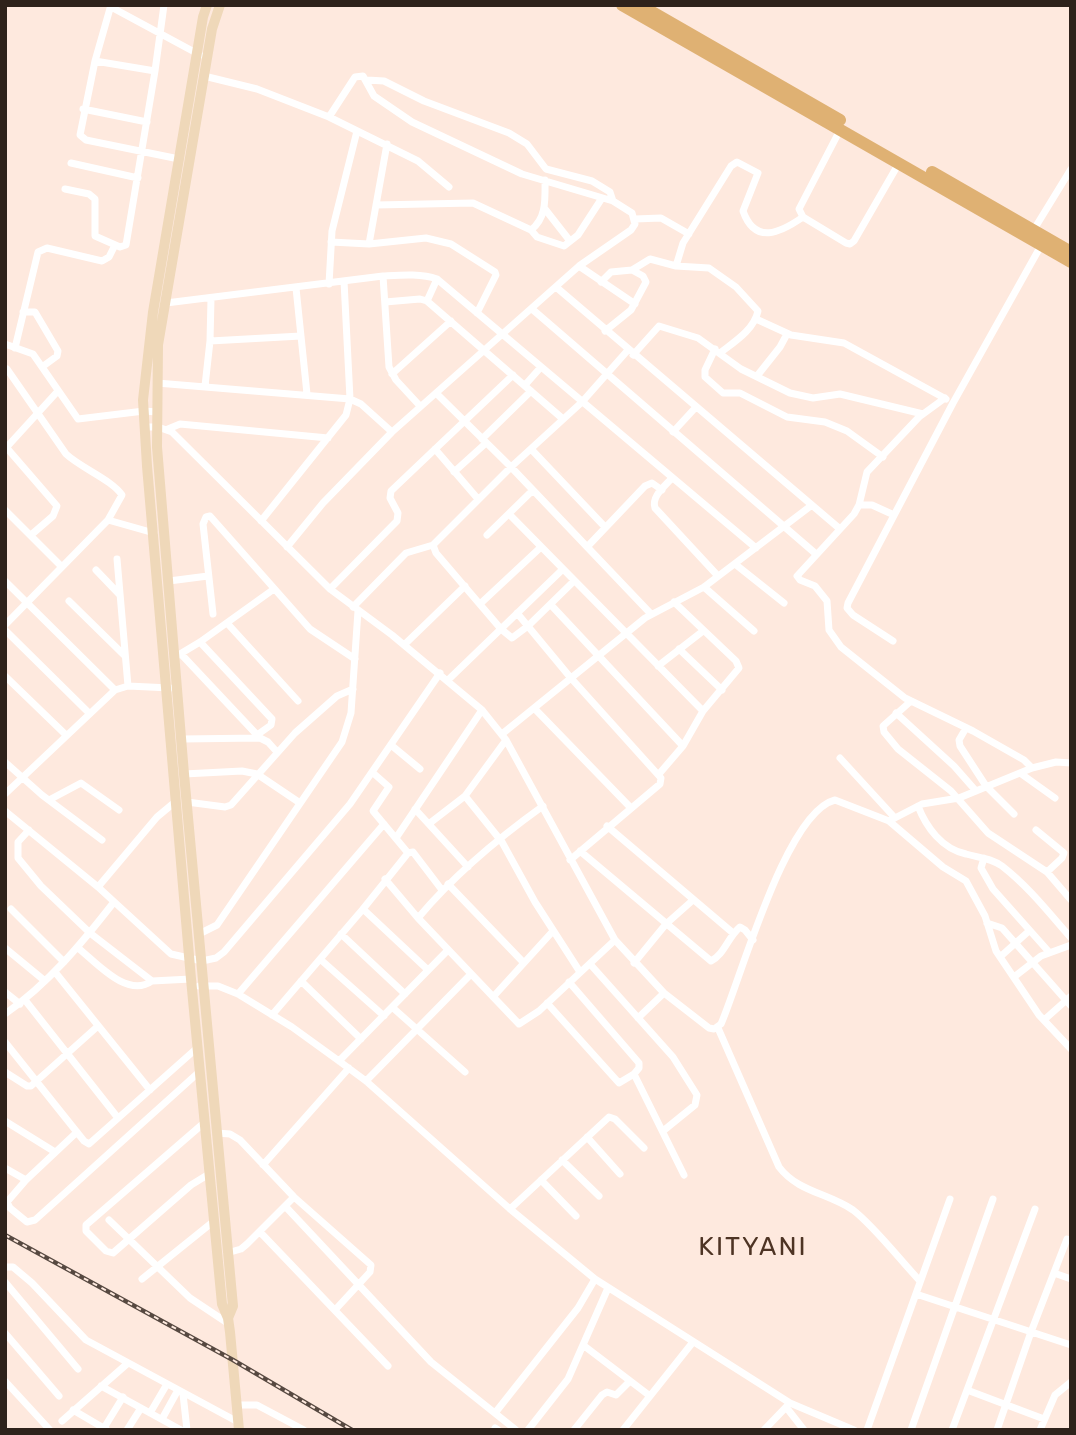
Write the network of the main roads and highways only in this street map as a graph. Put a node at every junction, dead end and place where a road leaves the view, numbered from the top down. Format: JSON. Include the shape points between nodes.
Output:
{"nodes":[{"id":1,"x":207,"y":5,"type":"edge"},
{"id":2,"x":220,"y":5,"type":"edge"},
{"id":3,"x":622,"y":5,"type":"edge"},
{"id":4,"x":640,"y":5,"type":"edge"},
{"id":5,"x":202,"y":55,"type":"junction"},
{"id":6,"x":959,"y":192,"type":"junction"},
{"id":7,"x":1043,"y":241,"type":"junction"},
{"id":8,"x":1071,"y":252,"type":"edge"},
{"id":9,"x":1071,"y":262,"type":"edge"},
{"id":10,"x":181,"y":802,"type":"junction"},
{"id":11,"x":229,"y":1321,"type":"junction"},
{"id":12,"x":238,"y":1426,"type":"edge"}],
"edges":[{"from":1,"to":5,"type":"main road"},
{"from":2,"to":5,"type":"main road"},
{"from":3,"to":6,"type":"main road","via":[[899,163]]},
{"from":4,"to":6,"type":"main road"},
{"from":5,"to":10,"type":"main road","via":[[153,312],[144,411],[166,688]]},
{"from":5,"to":10,"type":"main road","via":[[204,76],[158,345],[158,412],[163,428],[157,447],[178,655],[184,774]]},
{"from":6,"to":7,"type":"main road"},
{"from":7,"to":8,"type":"main road"},
{"from":7,"to":9,"type":"main road"},
{"from":10,"to":11,"type":"main road","via":[[199,1072],[222,1304]]},
{"from":10,"to":11,"type":"main road","via":[[202,961],[233,1306]]},
{"from":11,"to":12,"type":"main road"}]}
